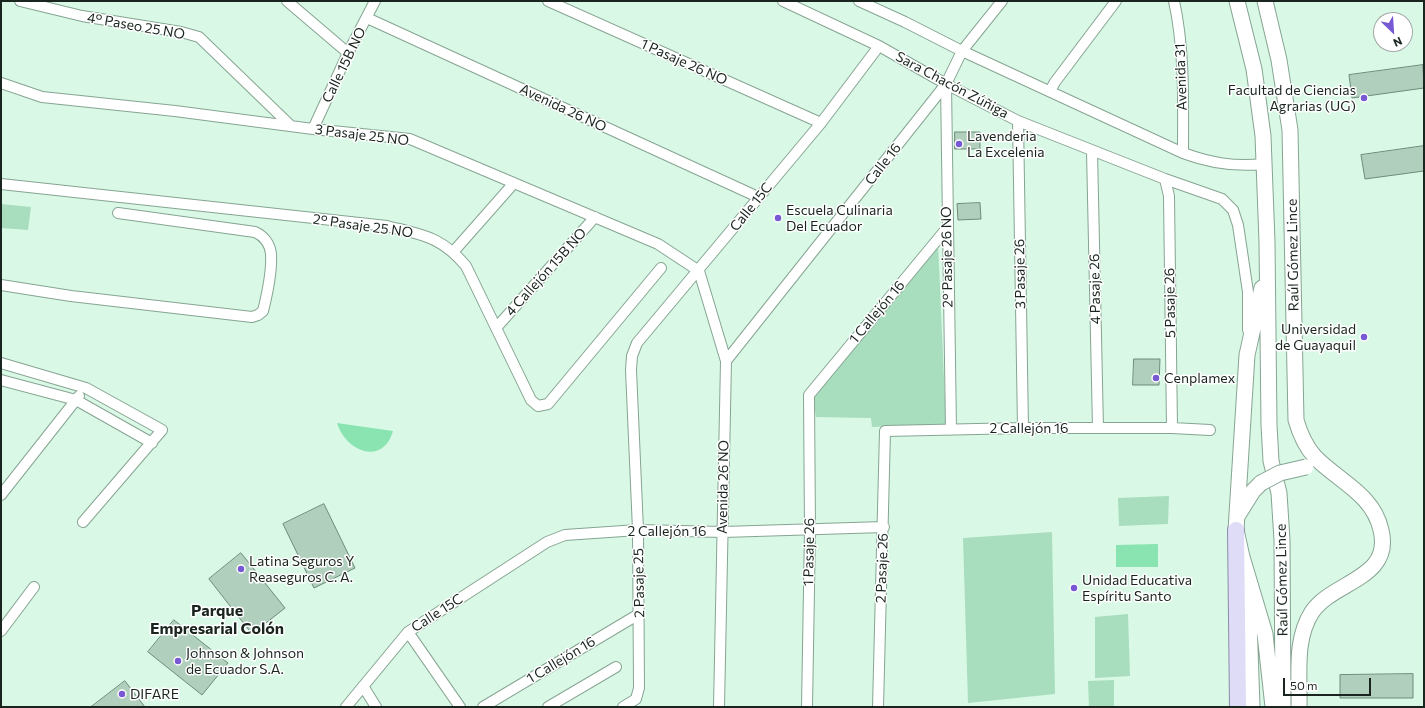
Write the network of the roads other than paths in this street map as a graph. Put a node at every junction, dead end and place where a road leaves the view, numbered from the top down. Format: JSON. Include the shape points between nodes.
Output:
{"nodes":[{"id":1,"x":21,"y":1,"type":"edge"},
{"id":2,"x":287,"y":1,"type":"edge"},
{"id":3,"x":375,"y":1,"type":"edge"},
{"id":4,"x":548,"y":1,"type":"edge"},
{"id":5,"x":783,"y":1,"type":"edge"},
{"id":6,"x":859,"y":1,"type":"edge"},
{"id":7,"x":885,"y":1,"type":"edge"},
{"id":8,"x":1002,"y":1,"type":"edge"},
{"id":9,"x":1116,"y":1,"type":"edge"},
{"id":10,"x":1174,"y":1,"type":"edge"},
{"id":11,"x":1237,"y":1,"type":"edge"},
{"id":12,"x":1265,"y":1,"type":"edge"},
{"id":13,"x":878,"y":10,"type":"junction"},
{"id":14,"x":367,"y":18,"type":"junction"},
{"id":15,"x":879,"y":46,"type":"junction"},
{"id":16,"x":962,"y":51,"type":"junction"},
{"id":17,"x":348,"y":53,"type":"junction"},
{"id":18,"x":1,"y":82,"type":"edge"},
{"id":19,"x":946,"y":84,"type":"junction"},
{"id":20,"x":1050,"y":91,"type":"junction"},
{"id":21,"x":1018,"y":120,"type":"junction"},
{"id":22,"x":821,"y":123,"type":"junction"},
{"id":23,"x":290,"y":126,"type":"junction"},
{"id":24,"x":313,"y":129,"type":"junction"},
{"id":25,"x":1092,"y":151,"type":"junction"},
{"id":26,"x":1183,"y":153,"type":"junction"},
{"id":27,"x":1263,"y":164,"type":"junction"},
{"id":28,"x":1165,"y":179,"type":"junction"},
{"id":29,"x":514,"y":183,"type":"junction"},
{"id":30,"x":1,"y":184,"type":"edge"},
{"id":31,"x":758,"y":197,"type":"junction"},
{"id":32,"x":118,"y":213,"type":"dead end"},
{"id":33,"x":595,"y":217,"type":"junction"},
{"id":34,"x":947,"y":228,"type":"junction"},
{"id":35,"x":1267,"y":242,"type":"junction"},
{"id":36,"x":454,"y":251,"type":"junction"},
{"id":37,"x":661,"y":268,"type":"dead end"},
{"id":38,"x":699,"y":271,"type":"junction"},
{"id":39,"x":1,"y":285,"type":"edge"},
{"id":40,"x":496,"y":328,"type":"junction"},
{"id":41,"x":1247,"y":355,"type":"junction"},
{"id":42,"x":726,"y":361,"type":"junction"},
{"id":43,"x":1,"y":364,"type":"edge"},
{"id":44,"x":631,"y":370,"type":"joint"},
{"id":45,"x":1,"y":380,"type":"edge"},
{"id":46,"x":86,"y":388,"type":"junction"},
{"id":47,"x":808,"y":396,"type":"joint"},
{"id":48,"x":76,"y":400,"type":"junction"},
{"id":49,"x":1023,"y":428,"type":"junction"},
{"id":50,"x":1098,"y":428,"type":"junction"},
{"id":51,"x":1172,"y":428,"type":"junction"},
{"id":52,"x":887,"y":430,"type":"joint"},
{"id":53,"x":951,"y":430,"type":"junction"},
{"id":54,"x":1210,"y":430,"type":"dead end"},
{"id":55,"x":152,"y":443,"type":"junction"},
{"id":56,"x":1339,"y":476,"type":"junction"},
{"id":57,"x":1,"y":495,"type":"edge"},
{"id":58,"x":83,"y":522,"type":"dead end"},
{"id":59,"x":1236,"y":524,"type":"junction"},
{"id":60,"x":884,"y":527,"type":"junction"},
{"id":61,"x":638,"y":530,"type":"junction"},
{"id":62,"x":810,"y":530,"type":"junction"},
{"id":63,"x":723,"y":532,"type":"junction"},
{"id":64,"x":548,"y":542,"type":"joint"},
{"id":65,"x":1242,"y":558,"type":"junction"},
{"id":66,"x":34,"y":587,"type":"dead end"},
{"id":67,"x":639,"y":614,"type":"junction"},
{"id":68,"x":1,"y":631,"type":"edge"},
{"id":69,"x":408,"y":632,"type":"junction"},
{"id":70,"x":616,"y":667,"type":"dead end"},
{"id":71,"x":1300,"y":678,"type":"junction"},
{"id":72,"x":363,"y":686,"type":"junction"},
{"id":73,"x":346,"y":707,"type":"edge"},
{"id":74,"x":376,"y":707,"type":"edge"},
{"id":75,"x":460,"y":707,"type":"edge"},
{"id":76,"x":483,"y":707,"type":"edge"},
{"id":77,"x":548,"y":707,"type":"edge"},
{"id":78,"x":623,"y":707,"type":"edge"},
{"id":79,"x":720,"y":707,"type":"edge"},
{"id":80,"x":807,"y":707,"type":"edge"},
{"id":81,"x":878,"y":707,"type":"edge"},
{"id":82,"x":1238,"y":707,"type":"edge"},
{"id":83,"x":1252,"y":707,"type":"edge"},
{"id":84,"x":1273,"y":707,"type":"edge"},
{"id":85,"x":1283,"y":707,"type":"edge"},
{"id":86,"x":1299,"y":707,"type":"edge"},
{"id":87,"x":1309,"y":707,"type":"edge"}],
"edges":[{"from":1,"to":23,"type":"street","name":"4° Paseo 25 NO","via":[[82,16],[199,37]]},
{"from":2,"to":17,"type":"street"},
{"from":3,"to":14,"type":"street","name":"Calle 15B NO"},
{"from":4,"to":22,"type":"street","name":"1 Pasaje 26 NO"},
{"from":5,"to":15,"type":"street","name":"Sara Chacón Zúñiga"},
{"from":6,"to":13,"type":"street"},
{"from":7,"to":13,"type":"street"},
{"from":8,"to":16,"type":"street","name":"Calle 16"},
{"from":9,"to":20,"type":"street"},
{"from":10,"to":26,"type":"street","name":"Avenida 31","via":[[1180,34]]},
{"from":11,"to":27,"type":"main road","name":"Raúl Gómez Lince","via":[[1254,69]]},
{"from":12,"to":56,"type":"main road","name":"Raúl Gómez Lince","via":[[1279,60],[1290,130],[1296,420],[1309,449],[1316,458]]},
{"from":13,"to":16,"type":"street"},
{"from":14,"to":17,"type":"street","name":"Calle 15B NO"},
{"from":14,"to":31,"type":"street","name":"Avenida 26 NO"},
{"from":15,"to":19,"type":"street","name":"Sara Chacón Zúñiga"},
{"from":15,"to":22,"type":"street","name":"Calle 15C"},
{"from":16,"to":19,"type":"street","name":"Calle 16"},
{"from":16,"to":20,"type":"street"},
{"from":17,"to":24,"type":"street","name":"Calle 15B NO"},
{"from":18,"to":23,"type":"street","name":"3 Pasaje 25 NO","via":[[42,97]]},
{"from":19,"to":21,"type":"street","name":"Sara Chacón Zúñiga"},
{"from":19,"to":34,"type":"street","name":"2° Pasaje 26 NO"},
{"from":19,"to":42,"type":"street","name":"Calle 16"},
{"from":20,"to":26,"type":"street"},
{"from":21,"to":25,"type":"street","name":"Sara Chacón Zúñiga"},
{"from":21,"to":49,"type":"street","name":"3 Pasaje 26"},
{"from":22,"to":31,"type":"street","name":"Calle 15C"},
{"from":23,"to":24,"type":"street","name":"3 Pasaje 25 NO"},
{"from":24,"to":29,"type":"street","name":"3 Pasaje 25 NO","via":[[410,139]]},
{"from":25,"to":28,"type":"street","name":"Sara Chacón Zúñiga"},
{"from":25,"to":50,"type":"street","name":"4 Pasaje 26"},
{"from":26,"to":27,"type":"street","via":[[1227,165]]},
{"from":27,"to":35,"type":"main road","name":"Raúl Gómez Lince"},
{"from":28,"to":41,"type":"street","name":"Sara Chacón Zúñiga","via":[[1222,199],[1233,210],[1238,225],[1248,292]]},
{"from":28,"to":51,"type":"street","name":"5 Pasaje 26","via":[[1168,196]]},
{"from":29,"to":33,"type":"street","name":"3 Pasaje 25 NO"},
{"from":29,"to":36,"type":"street"},
{"from":30,"to":36,"type":"street","name":"2° Pasaje 25 NO","via":[[387,226],[428,236]]},
{"from":31,"to":38,"type":"street","name":"Calle 15C"},
{"from":32,"to":39,"type":"street","via":[[255,232],[263,236],[271,254],[263,311],[252,317],[71,296]]},
{"from":33,"to":38,"type":"street","name":"3 Pasaje 25 NO","via":[[658,244]]},
{"from":33,"to":40,"type":"street","name":"4 Callejón 15B NO"},
{"from":34,"to":47,"type":"street","name":"1 Callejón 16"},
{"from":34,"to":53,"type":"street","name":"2° Pasaje 26 NO"},
{"from":35,"to":41,"type":"main road","via":[[1264,279]]},
{"from":35,"to":85,"type":"main road","name":"Raúl Gómez Lince","via":[[1271,461],[1278,493],[1282,540]]},
{"from":36,"to":40,"type":"street","name":"2° Pasaje 25 NO","via":[[466,266]]},
{"from":37,"to":40,"type":"street","name":"2° Pasaje 25 NO","via":[[548,404],[543,406],[538,406],[531,400]]},
{"from":38,"to":42,"type":"street","name":"Avenida 26 NO"},
{"from":38,"to":44,"type":"street","name":"Calle 15C","via":[[637,343],[632,356]]},
{"from":41,"to":59,"type":"main road"},
{"from":42,"to":63,"type":"street","name":"Avenida 26 NO"},
{"from":43,"to":46,"type":"street"},
{"from":44,"to":61,"type":"street","name":"2 Pasaje 25"},
{"from":45,"to":48,"type":"street"},
{"from":46,"to":48,"type":"street"},
{"from":46,"to":55,"type":"street","via":[[162,430]]},
{"from":47,"to":62,"type":"street","name":"1 Pasaje 26"},
{"from":48,"to":55,"type":"street"},
{"from":48,"to":57,"type":"street"},
{"from":49,"to":50,"type":"street","name":"2 Callejón 16"},
{"from":49,"to":53,"type":"street","name":"2 Callejón 16"},
{"from":50,"to":51,"type":"street","name":"2 Callejón 16"},
{"from":51,"to":54,"type":"street","name":"2 Callejón 16"},
{"from":52,"to":53,"type":"street","name":"2 Callejón 16"},
{"from":52,"to":60,"type":"street","name":"2 Pasaje 26","via":[[884,433]]},
{"from":55,"to":58,"type":"street"},
{"from":56,"to":59,"type":"main road","bridge":true,"via":[[1326,470],[1306,467],[1280,472],[1253,490]]},
{"from":56,"to":71,"type":"main road","name":"Raúl Gómez Lince","via":[[1357,490],[1380,524],[1382,548],[1380,557],[1370,571],[1328,598],[1313,611],[1306,623],[1299,650]]},
{"from":59,"to":65,"type":"main road"},
{"from":59,"to":82,"type":"main road"},
{"from":60,"to":62,"type":"street","name":"2 Callejón 16"},
{"from":60,"to":81,"type":"street","name":"2 Pasaje 26"},
{"from":61,"to":63,"type":"street","name":"2 Callejón 16"},
{"from":61,"to":64,"type":"street","name":"2 Callejón 16","via":[[565,535]]},
{"from":61,"to":67,"type":"street","name":"2 Pasaje 25"},
{"from":62,"to":63,"type":"street","name":"2 Callejón 16"},
{"from":62,"to":80,"type":"street","name":"1 Pasaje 26"},
{"from":63,"to":79,"type":"street","name":"Avenida 26 NO"},
{"from":64,"to":69,"type":"street","name":"Calle 15C"},
{"from":65,"to":83,"type":"main road","via":[[1249,619]]},
{"from":65,"to":84,"type":"main road","via":[[1265,634]]},
{"from":66,"to":68,"type":"street"},
{"from":67,"to":76,"type":"street","name":"1 Callejón 16"},
{"from":67,"to":78,"type":"street","name":"2 Pasaje 25","via":[[639,688],[636,699]]},
{"from":69,"to":72,"type":"street","name":"Calle 15C"},
{"from":69,"to":75,"type":"street"},
{"from":70,"to":77,"type":"street"},
{"from":71,"to":86,"type":"main road","name":"Raúl Gómez Lince"},
{"from":71,"to":87,"type":"main road"},
{"from":72,"to":73,"type":"street","name":"Calle 15C"},
{"from":72,"to":74,"type":"street"}]}
